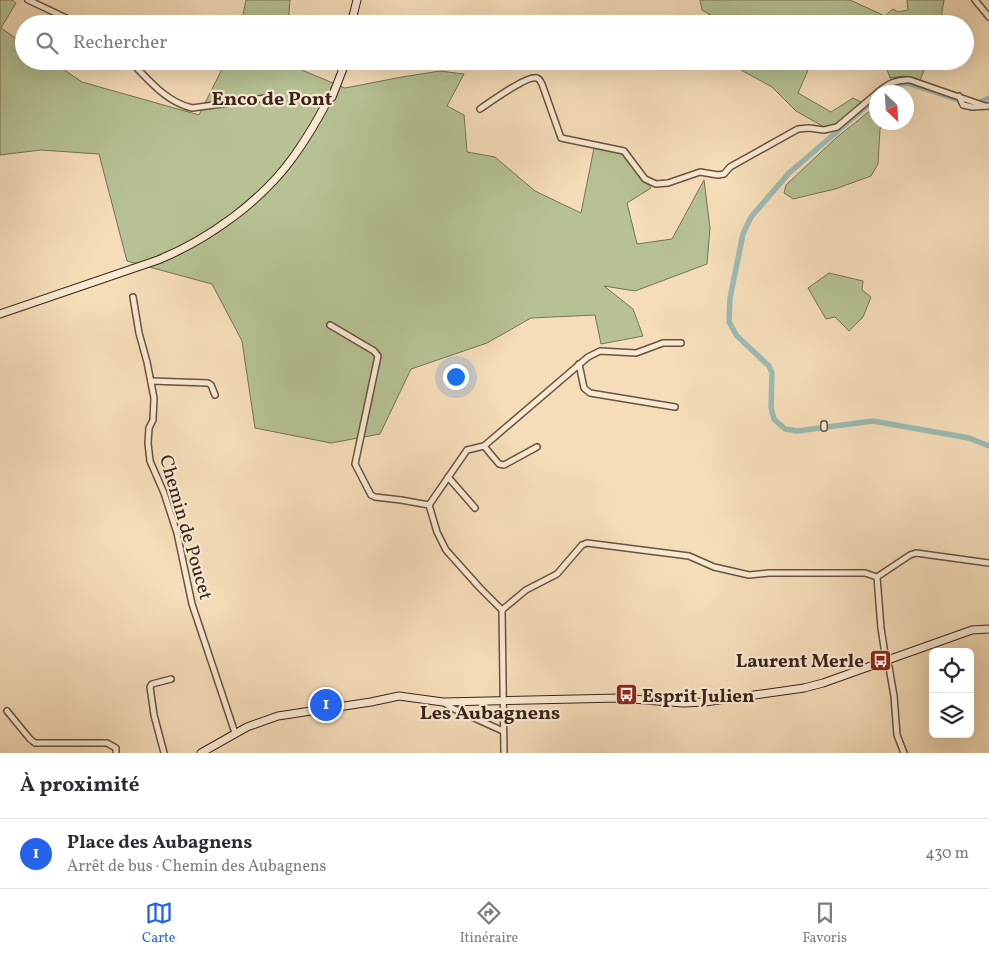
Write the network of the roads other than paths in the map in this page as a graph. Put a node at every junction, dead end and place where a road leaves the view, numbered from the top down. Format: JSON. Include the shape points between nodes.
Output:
{"nodes":[{"id":1,"x":28,"y":0,"type":"edge"},
{"id":2,"x":358,"y":0,"type":"edge"},
{"id":3,"x":975,"y":0,"type":"edge"},
{"id":4,"x":60,"y":15,"type":"edge"},
{"id":5,"x":354,"y":15,"type":"edge"},
{"id":6,"x":357,"y":15,"type":"edge"},
{"id":7,"x":989,"y":17,"type":"edge"},
{"id":8,"x":139,"y":70,"type":"edge"},
{"id":9,"x":338,"y":70,"type":"edge"},
{"id":10,"x":342,"y":70,"type":"edge"},
{"id":11,"x":888,"y":85,"type":"edge"},
{"id":12,"x":266,"y":98,"type":"dead end"},
{"id":13,"x":960,"y":99,"type":"junction"},
{"id":14,"x":328,"y":100,"type":"junction"},
{"id":15,"x":869,"y":100,"type":"edge"},
{"id":16,"x":983,"y":105,"type":"edge"},
{"id":17,"x":480,"y":109,"type":"dead end"},
{"id":18,"x":133,"y":297,"type":"dead end"},
{"id":19,"x":0,"y":314,"type":"edge"},
{"id":20,"x":330,"y":325,"type":"dead end"},
{"id":21,"x":681,"y":343,"type":"dead end"},
{"id":22,"x":579,"y":364,"type":"junction"},
{"id":23,"x":151,"y":381,"type":"junction"},
{"id":24,"x":215,"y":395,"type":"dead end"},
{"id":25,"x":675,"y":406,"type":"dead end"},
{"id":26,"x":484,"y":446,"type":"junction"},
{"id":27,"x":537,"y":447,"type":"dead end"},
{"id":28,"x":448,"y":477,"type":"junction"},
{"id":29,"x":430,"y":505,"type":"junction"},
{"id":30,"x":475,"y":508,"type":"dead end"},
{"id":31,"x":989,"y":563,"type":"edge"},
{"id":32,"x":877,"y":577,"type":"junction"},
{"id":33,"x":502,"y":610,"type":"junction"},
{"id":34,"x":989,"y":629,"type":"edge"},
{"id":35,"x":886,"y":661,"type":"junction"},
{"id":36,"x":171,"y":679,"type":"dead end"},
{"id":37,"x":504,"y":701,"type":"junction"},
{"id":38,"x":443,"y":702,"type":"junction"},
{"id":39,"x":7,"y":711,"type":"dead end"},
{"id":40,"x":504,"y":731,"type":"junction"},
{"id":41,"x":234,"y":733,"type":"junction"},
{"id":42,"x":116,"y":753,"type":"edge"},
{"id":43,"x":164,"y":753,"type":"edge"},
{"id":44,"x":201,"y":753,"type":"edge"},
{"id":45,"x":504,"y":753,"type":"edge"},
{"id":46,"x":904,"y":753,"type":"edge"}],
"edges":[{"from":1,"to":4,"type":"street"},
{"from":2,"to":5,"type":"street"},
{"from":2,"to":6,"type":"street"},
{"from":3,"to":7,"type":"street"},
{"from":8,"to":12,"type":"street","via":[[181,106],[192,108]]},
{"from":9,"to":14,"type":"street"},
{"from":10,"to":14,"type":"street"},
{"from":11,"to":13,"type":"street","via":[[900,80],[920,83]]},
{"from":13,"to":16,"type":"street"},
{"from":13,"to":16,"type":"street","via":[[963,105]]},
{"from":14,"to":19,"type":"street","via":[[294,157],[251,201],[215,230],[158,260]]},
{"from":15,"to":17,"type":"street","via":[[837,127],[831,130],[798,129],[737,163],[724,174],[700,172],[656,184],[645,179],[624,151],[561,138],[542,84],[535,77]]},
{"from":18,"to":23,"type":"street","name":"Chemin de Poucet"},
{"from":20,"to":29,"type":"street","via":[[378,356],[358,442],[355,464],[359,473],[372,496]]},
{"from":21,"to":22,"type":"street","via":[[663,343],[636,352],[600,351]]},
{"from":22,"to":25,"type":"street","via":[[584,388],[590,393]]},
{"from":22,"to":26,"type":"street"},
{"from":23,"to":24,"type":"street","via":[[208,383]]},
{"from":23,"to":41,"type":"street","name":"Chemin de Poucet","via":[[154,398],[148,443],[150,461],[177,533],[192,604]]},
{"from":26,"to":27,"type":"street","via":[[499,464],[504,465]]},
{"from":26,"to":28,"type":"street","via":[[467,450]]},
{"from":28,"to":29,"type":"street"},
{"from":28,"to":30,"type":"street"},
{"from":29,"to":33,"type":"street","via":[[446,550]]},
{"from":31,"to":32,"type":"street","via":[[916,553]]},
{"from":32,"to":33,"type":"street","via":[[865,573],[750,575],[714,567],[689,556],[588,543],[582,545],[557,574],[526,590]]},
{"from":32,"to":35,"type":"street"},
{"from":33,"to":37,"type":"street"},
{"from":34,"to":35,"type":"street","via":[[972,630]]},
{"from":35,"to":37,"type":"street","via":[[804,688],[705,702],[620,698]]},
{"from":35,"to":46,"type":"street","via":[[894,696],[897,736]]},
{"from":36,"to":43,"type":"street","via":[[150,687]]},
{"from":37,"to":38,"type":"street"},
{"from":37,"to":40,"type":"street"},
{"from":38,"to":40,"type":"street"},
{"from":38,"to":41,"type":"street","via":[[399,696],[278,716]]},
{"from":39,"to":42,"type":"street","via":[[35,743],[107,743],[116,748]]},
{"from":40,"to":45,"type":"street"},
{"from":41,"to":44,"type":"street"}]}
